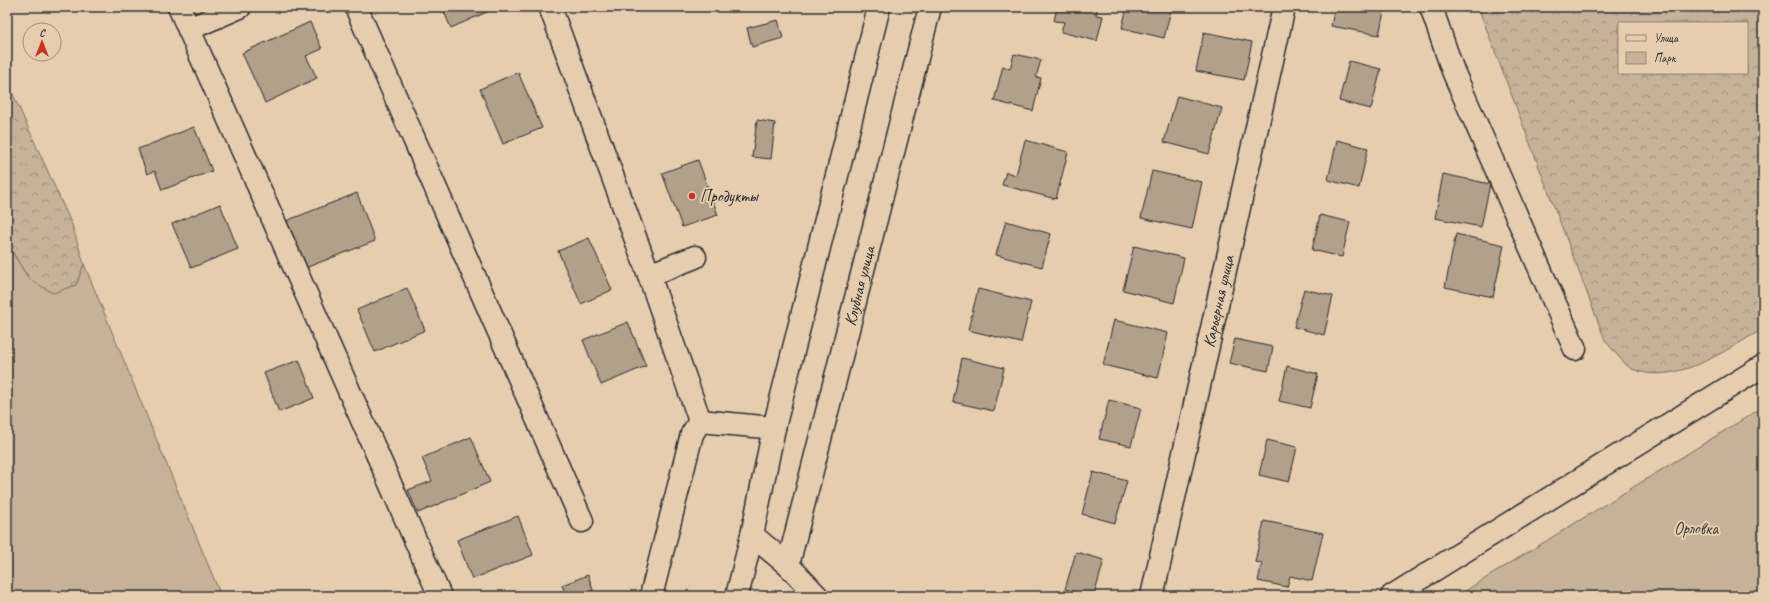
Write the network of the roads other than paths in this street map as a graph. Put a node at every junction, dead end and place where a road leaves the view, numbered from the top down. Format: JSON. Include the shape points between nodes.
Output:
{"nodes":[{"id":1,"x":179,"y":7,"type":"edge"},
{"id":2,"x":240,"y":7,"type":"edge"},
{"id":3,"x":356,"y":7,"type":"edge"},
{"id":4,"x":550,"y":7,"type":"edge"},
{"id":5,"x":879,"y":7,"type":"edge"},
{"id":6,"x":930,"y":7,"type":"edge"},
{"id":7,"x":1284,"y":7,"type":"edge"},
{"id":8,"x":1431,"y":7,"type":"edge"},
{"id":9,"x":189,"y":30,"type":"junction"},
{"id":10,"x":695,"y":257,"type":"dead end"},
{"id":11,"x":649,"y":275,"type":"junction"},
{"id":12,"x":1575,"y":349,"type":"dead end"},
{"id":13,"x":1763,"y":366,"type":"edge"},
{"id":14,"x":700,"y":421,"type":"junction"},
{"id":15,"x":774,"y":428,"type":"junction"},
{"id":16,"x":582,"y":521,"type":"dead end"},
{"id":17,"x":752,"y":535,"type":"junction"},
{"id":18,"x":788,"y":565,"type":"junction"},
{"id":19,"x":440,"y":596,"type":"edge"},
{"id":20,"x":651,"y":596,"type":"edge"},
{"id":21,"x":737,"y":596,"type":"edge"},
{"id":22,"x":816,"y":596,"type":"edge"},
{"id":23,"x":1152,"y":596,"type":"edge"},
{"id":24,"x":1392,"y":596,"type":"edge"}],
"edges":[{"from":1,"to":9,"type":"street"},
{"from":2,"to":9,"type":"street"},
{"from":3,"to":16,"type":"street"},
{"from":4,"to":11,"type":"street"},
{"from":5,"to":15,"type":"street"},
{"from":6,"to":18,"type":"street","name":"Клубная улица"},
{"from":7,"to":23,"type":"street","name":"Карьерная улица"},
{"from":8,"to":12,"type":"street","via":[[1453,71]]},
{"from":9,"to":19,"type":"street"},
{"from":10,"to":11,"type":"street"},
{"from":11,"to":14,"type":"street"},
{"from":13,"to":24,"type":"street"},
{"from":14,"to":15,"type":"street"},
{"from":14,"to":20,"type":"street","via":[[692,434]]},
{"from":15,"to":17,"type":"street"},
{"from":17,"to":18,"type":"street"},
{"from":17,"to":21,"type":"street"},
{"from":18,"to":22,"type":"street"}]}
